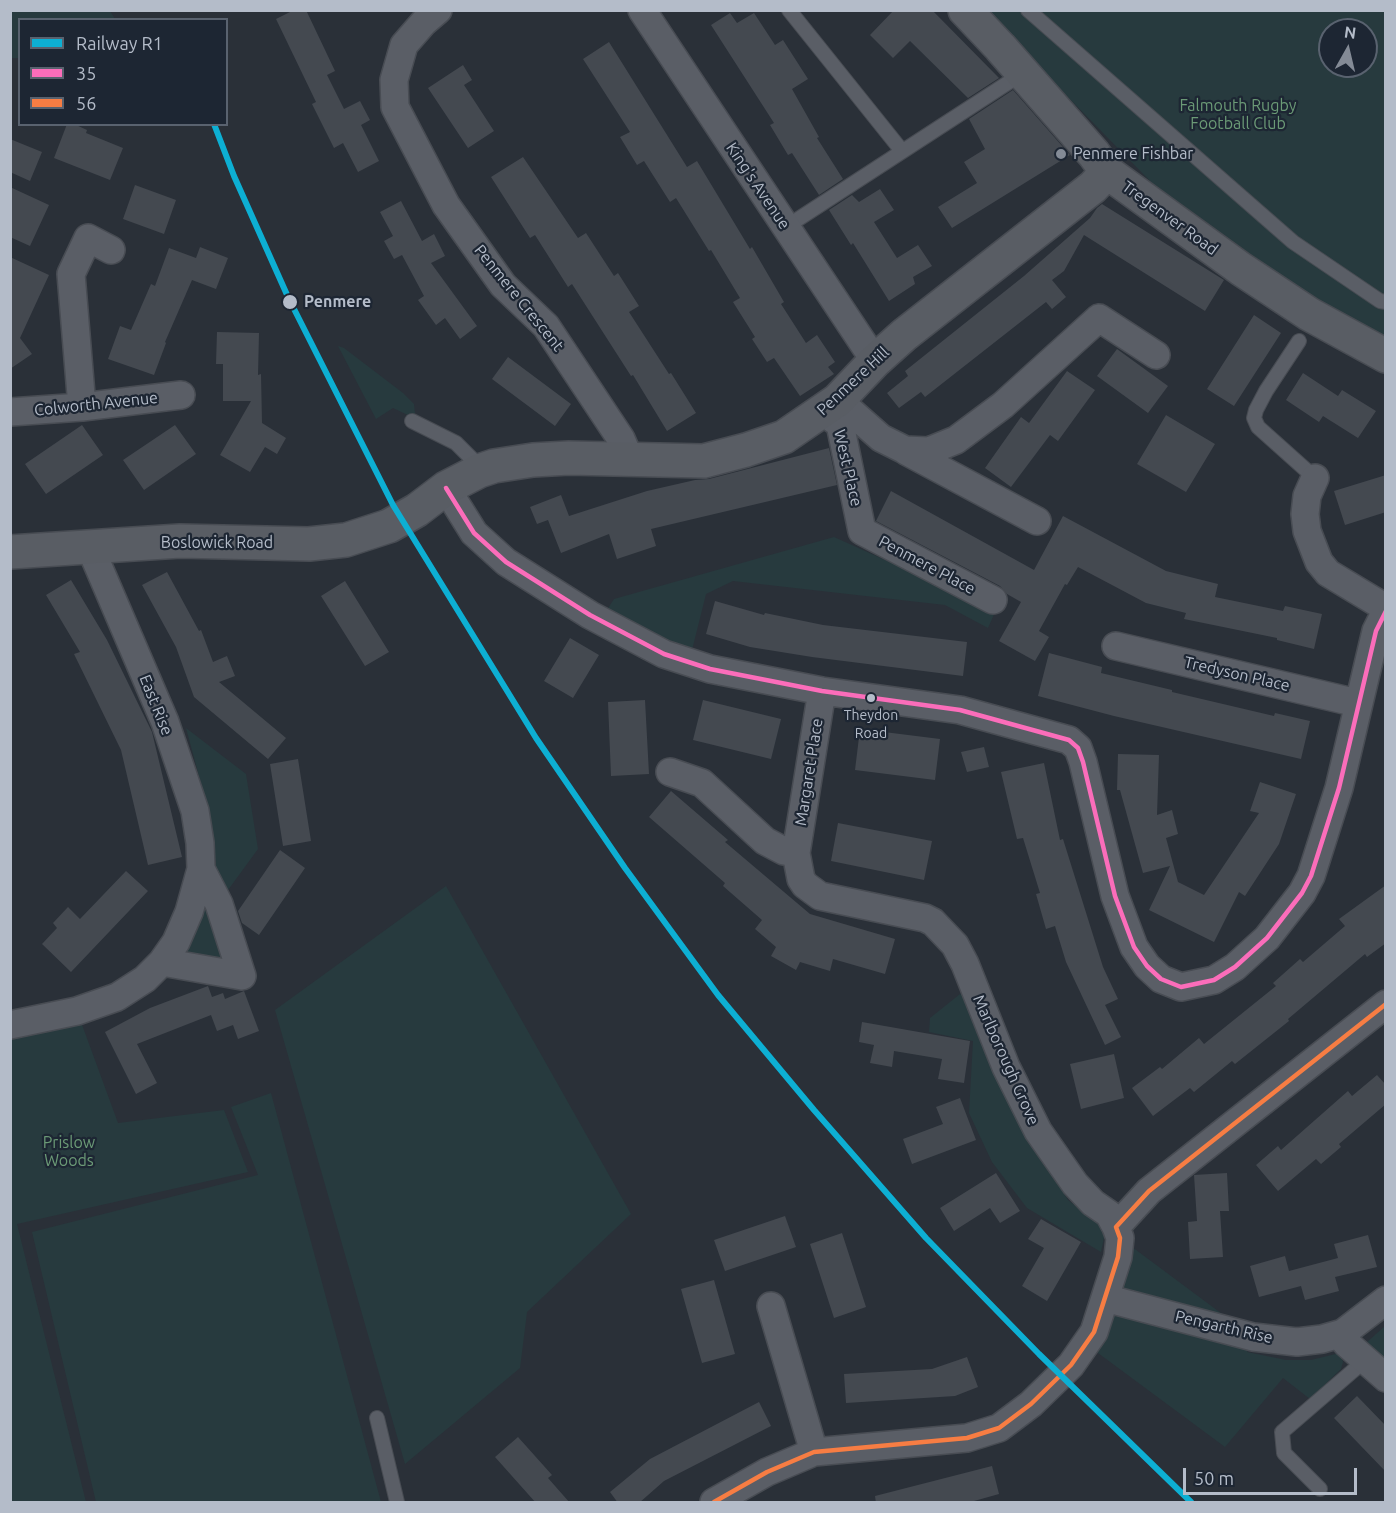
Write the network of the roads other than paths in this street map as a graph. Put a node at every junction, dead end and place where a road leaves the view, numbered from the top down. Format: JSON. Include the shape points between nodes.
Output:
{"nodes":[{"id":1,"x":438,"y":10,"type":"edge"},
{"id":2,"x":642,"y":10,"type":"edge"},
{"id":3,"x":789,"y":10,"type":"edge"},
{"id":4,"x":965,"y":10,"type":"edge"},
{"id":5,"x":1028,"y":10,"type":"edge"},
{"id":6,"x":1023,"y":74,"type":"junction"},
{"id":7,"x":902,"y":151,"type":"junction"},
{"id":8,"x":1107,"y":172,"type":"junction"},
{"id":9,"x":786,"y":227,"type":"junction"},
{"id":10,"x":111,"y":250,"type":"dead end"},
{"id":11,"x":1386,"y":302,"type":"edge"},
{"id":12,"x":1299,"y":341,"type":"dead end"},
{"id":13,"x":1156,"y":355,"type":"dead end"},
{"id":14,"x":1386,"y":356,"type":"edge"},
{"id":15,"x":874,"y":362,"type":"junction"},
{"id":16,"x":181,"y":395,"type":"dead end"},
{"id":17,"x":831,"y":406,"type":"junction"},
{"id":18,"x":82,"y":407,"type":"junction"},
{"id":19,"x":10,"y":412,"type":"edge"},
{"id":20,"x":412,"y":421,"type":"dead end"},
{"id":21,"x":905,"y":450,"type":"junction"},
{"id":22,"x":630,"y":460,"type":"junction"},
{"id":23,"x":479,"y":471,"type":"junction"},
{"id":24,"x":1314,"y":478,"type":"joint"},
{"id":25,"x":446,"y":488,"type":"junction"},
{"id":26,"x":417,"y":510,"type":"joint"},
{"id":27,"x":1037,"y":521,"type":"dead end"},
{"id":28,"x":862,"y":531,"type":"joint"},
{"id":29,"x":90,"y":547,"type":"junction"},
{"id":30,"x":10,"y":552,"type":"edge"},
{"id":31,"x":993,"y":600,"type":"dead end"},
{"id":32,"x":1386,"y":609,"type":"edge"},
{"id":33,"x":1116,"y":646,"type":"dead end"},
{"id":34,"x":822,"y":691,"type":"junction"},
{"id":35,"x":1358,"y":703,"type":"junction"},
{"id":36,"x":670,"y":772,"type":"dead end"},
{"id":37,"x":796,"y":853,"type":"junction"},
{"id":38,"x":201,"y":869,"type":"junction"},
{"id":39,"x":925,"y":918,"type":"joint"},
{"id":40,"x":162,"y":962,"type":"junction"},
{"id":41,"x":1386,"y":1004,"type":"edge"},
{"id":42,"x":10,"y":1025,"type":"edge"},
{"id":43,"x":1116,"y":1227,"type":"junction"},
{"id":44,"x":1105,"y":1298,"type":"junction"},
{"id":45,"x":1386,"y":1300,"type":"edge"},
{"id":46,"x":771,"y":1306,"type":"dead end"},
{"id":47,"x":1343,"y":1333,"type":"junction"},
{"id":48,"x":1362,"y":1357,"type":"junction"},
{"id":49,"x":1385,"y":1376,"type":"edge"},
{"id":50,"x":377,"y":1418,"type":"dead end"},
{"id":51,"x":814,"y":1452,"type":"junction"},
{"id":52,"x":1320,"y":1490,"type":"dead end"},
{"id":53,"x":397,"y":1503,"type":"edge"},
{"id":54,"x":714,"y":1503,"type":"edge"}],
"edges":[{"from":1,"to":22,"type":"street","name":"Penmere Crescent","via":[[404,45],[394,80],[395,107],[446,205],[503,285],[546,326],[621,439]]},
{"from":2,"to":9,"type":"street","name":"King's Avenue"},
{"from":3,"to":7,"type":"lane"},
{"from":4,"to":6,"type":"street","name":"Tregenver Road"},
{"from":5,"to":11,"type":"lane","via":[[1293,242]]},
{"from":6,"to":7,"type":"lane"},
{"from":6,"to":8,"type":"street","name":"Tregenver Road"},
{"from":7,"to":9,"type":"lane"},
{"from":8,"to":14,"type":"street","name":"Tregenver Road","via":[[1260,282]]},
{"from":8,"to":15,"type":"street","name":"Penmere Hill","via":[[1002,260],[928,314]]},
{"from":9,"to":15,"type":"street","name":"King's Avenue"},
{"from":10,"to":18,"type":"street","via":[[88,238],[71,274]]},
{"from":12,"to":24,"type":"lane","via":[[1266,391],[1254,418],[1258,427]]},
{"from":13,"to":21,"type":"street","via":[[1099,318],[1003,405],[956,440],[930,451]]},
{"from":15,"to":17,"type":"street","name":"Penmere Hill"},
{"from":16,"to":18,"type":"street","name":"Colworth Avenue"},
{"from":17,"to":21,"type":"street"},
{"from":17,"to":22,"type":"street","name":"Penmere Hill","via":[[784,436],[746,450],[704,461]]},
{"from":17,"to":28,"type":"street","name":"West Place","via":[[840,424]]},
{"from":18,"to":19,"type":"street","name":"Colworth Avenue"},
{"from":20,"to":23,"type":"lane","via":[[456,443]]},
{"from":21,"to":27,"type":"street"},
{"from":22,"to":23,"type":"street","name":"Penmere Hill","via":[[533,460]]},
{"from":23,"to":25,"type":"street","name":"Penmere Hill"},
{"from":24,"to":32,"type":"street","via":[[1305,514],[1319,562],[1328,573]]},
{"from":25,"to":26,"type":"street","name":"Penmere Hill"},
{"from":25,"to":34,"type":"street","via":[[474,533],[506,562],[590,615],[664,654],[710,669]]},
{"from":26,"to":29,"type":"street","name":"Boslowick Road","via":[[389,526],[346,540],[309,544],[180,541]]},
{"from":28,"to":31,"type":"street","name":"Penmere Place"},
{"from":29,"to":30,"type":"street","name":"Boslowick Road"},
{"from":29,"to":38,"type":"street","name":"East Rise","via":[[165,722],[195,811]]},
{"from":32,"to":35,"type":"street","via":[[1376,631]]},
{"from":33,"to":35,"type":"street","name":"Tredyson Place"},
{"from":34,"to":35,"type":"street","via":[[960,710],[1069,740],[1078,748],[1083,762],[1115,896],[1134,948],[1161,979],[1181,987],[1214,980],[1235,967],[1267,938],[1302,893],[1339,788]]},
{"from":34,"to":37,"type":"street","name":"Margaret Place"},
{"from":36,"to":37,"type":"street","via":[[702,783],[765,841]]},
{"from":37,"to":39,"type":"street","name":"Margaret Place","via":[[801,879],[820,896]]},
{"from":38,"to":40,"type":"street","name":"East Rise","via":[[189,912]]},
{"from":38,"to":40,"type":"street","name":"East Rise","via":[[219,903],[242,976]]},
{"from":39,"to":43,"type":"street","name":"Marlborough Grove","via":[[955,945],[1006,1067],[1038,1131],[1075,1184],[1109,1215]]},
{"from":40,"to":42,"type":"street","name":"East Rise","via":[[117,997],[78,1011]]},
{"from":41,"to":43,"type":"street","via":[[1149,1191]]},
{"from":43,"to":44,"type":"street","via":[[1120,1238],[1118,1257]]},
{"from":44,"to":47,"type":"street","name":"Pengarth Rise","via":[[1252,1337],[1297,1342]]},
{"from":44,"to":51,"type":"street","via":[[1094,1332],[1071,1365],[1031,1404],[999,1428],[968,1438]]},
{"from":45,"to":47,"type":"street","name":"Pengarth Rise"},
{"from":46,"to":51,"type":"street"},
{"from":47,"to":48,"type":"street","via":[[1346,1343]]},
{"from":48,"to":49,"type":"street"},
{"from":48,"to":52,"type":"lane","via":[[1355,1369],[1282,1432],[1284,1453]]},
{"from":50,"to":53,"type":"lane"},
{"from":51,"to":54,"type":"street","via":[[767,1472]]}]}
